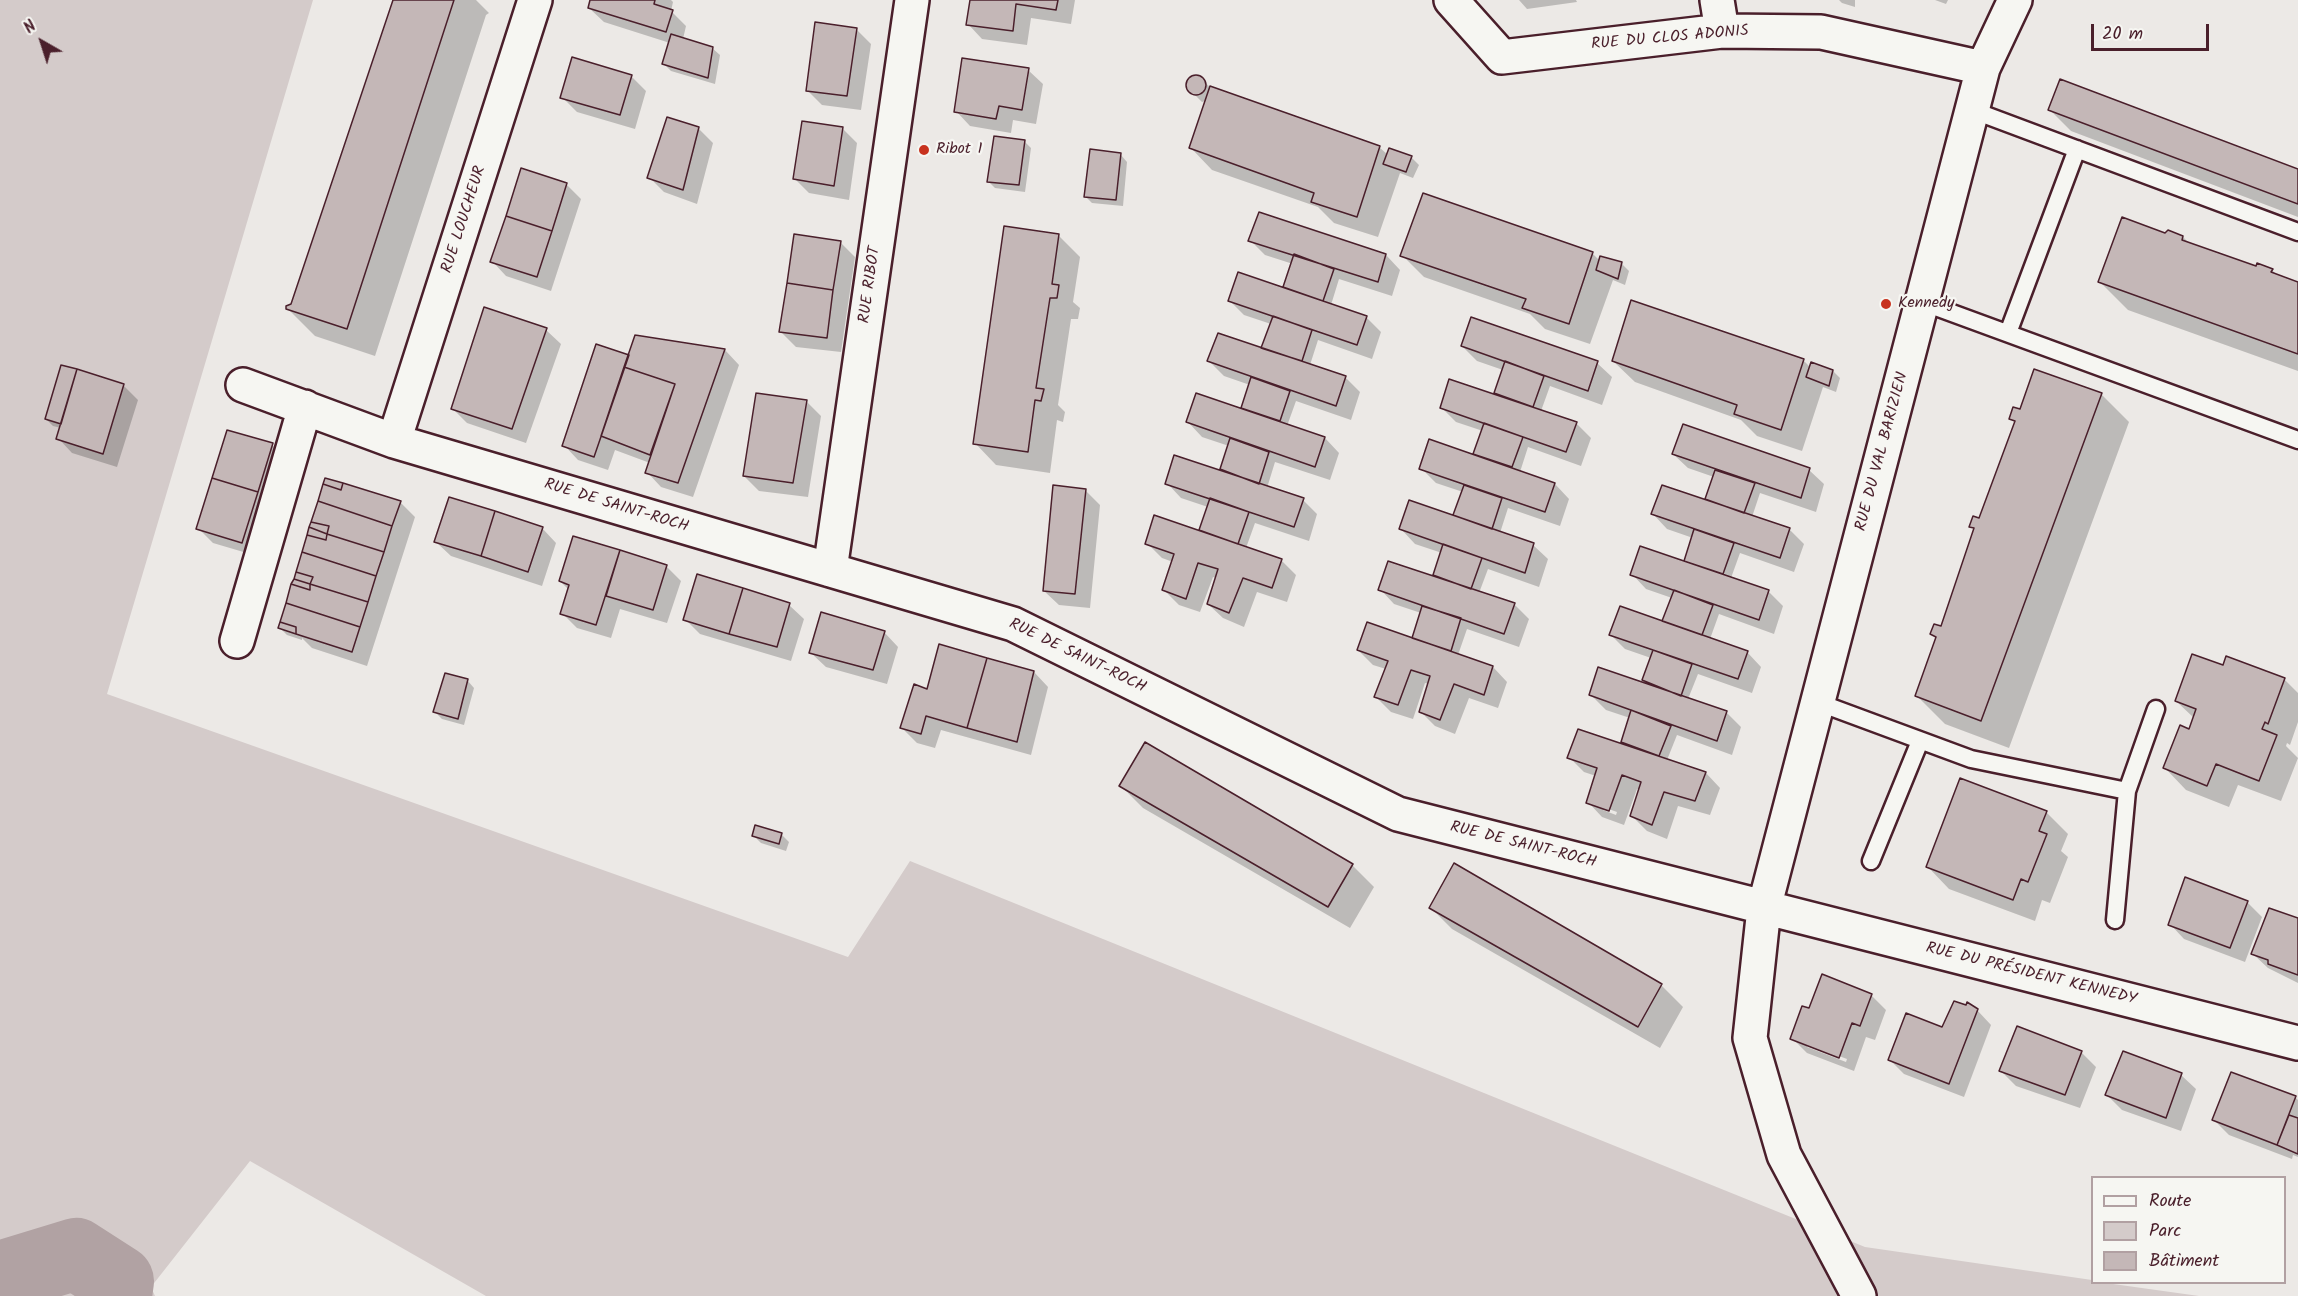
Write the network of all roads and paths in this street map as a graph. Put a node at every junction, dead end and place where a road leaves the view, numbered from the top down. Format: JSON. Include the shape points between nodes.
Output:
{"nodes":[{"id":1,"x":535,"y":0,"type":"edge"},
{"id":2,"x":912,"y":0,"type":"edge"},
{"id":3,"x":1450,"y":0,"type":"edge"},
{"id":4,"x":2015,"y":0,"type":"edge"},
{"id":5,"x":1720,"y":16,"type":"edge"},
{"id":6,"x":1983,"y":68,"type":"junction"},
{"id":7,"x":1972,"y":110,"type":"junction"},
{"id":8,"x":2077,"y":149,"type":"junction"},
{"id":9,"x":2298,"y":232,"type":"edge"},
{"id":10,"x":1922,"y":302,"type":"junction"},
{"id":11,"x":2008,"y":333,"type":"junction"},
{"id":12,"x":243,"y":385,"type":"dead end"},
{"id":13,"x":305,"y":407,"type":"junction"},
{"id":14,"x":2298,"y":440,"type":"edge"},
{"id":15,"x":394,"y":441,"type":"junction"},
{"id":16,"x":830,"y":570,"type":"junction"},
{"id":17,"x":237,"y":641,"type":"dead end"},
{"id":18,"x":1817,"y":702,"type":"junction"},
{"id":19,"x":2156,"y":709,"type":"dead end"},
{"id":20,"x":1920,"y":741,"type":"junction"},
{"id":21,"x":2127,"y":791,"type":"junction"},
{"id":22,"x":1871,"y":861,"type":"dead end"},
{"id":23,"x":1764,"y":908,"type":"junction"},
{"id":24,"x":2115,"y":921,"type":"dead end"},
{"id":25,"x":2298,"y":1043,"type":"edge"},
{"id":26,"x":1859,"y":1296,"type":"edge"}],
"edges":[{"from":1,"to":15,"type":"street","name":"RUE LOUCHEUR"},
{"from":2,"to":16,"type":"street","name":"RUE RIBOT"},
{"from":3,"to":5,"type":"street","name":"RUE DU CLOS ADONIS","via":[[1502,57]]},
{"from":4,"to":6,"type":"street","name":"RUE DU VAL BARIZIEN"},
{"from":5,"to":6,"type":"street","name":"RUE DU CLOS ADONIS","via":[[1821,32]]},
{"from":6,"to":7,"type":"street","name":"RUE DU VAL BARIZIEN"},
{"from":7,"to":8,"type":"lane"},
{"from":7,"to":10,"type":"street","name":"RUE DU VAL BARIZIEN"},
{"from":8,"to":9,"type":"lane"},
{"from":8,"to":11,"type":"lane"},
{"from":10,"to":11,"type":"lane"},
{"from":10,"to":18,"type":"street","name":"RUE DU VAL BARIZIEN"},
{"from":11,"to":14,"type":"lane"},
{"from":12,"to":13,"type":"street","name":"RUE DE SAINT-ROCH"},
{"from":13,"to":15,"type":"street","name":"RUE DE SAINT-ROCH"},
{"from":13,"to":17,"type":"street"},
{"from":15,"to":16,"type":"street","name":"RUE DE SAINT-ROCH"},
{"from":16,"to":23,"type":"street","name":"RUE DE SAINT-ROCH","via":[[1013,624],[1398,814]]},
{"from":18,"to":20,"type":"lane"},
{"from":18,"to":23,"type":"street","name":"RUE DU VAL BARIZIEN"},
{"from":19,"to":21,"type":"lane"},
{"from":20,"to":21,"type":"lane","via":[[1971,759]]},
{"from":20,"to":22,"type":"lane"},
{"from":21,"to":24,"type":"lane"},
{"from":23,"to":25,"type":"street","name":"RUE DU PRÉSIDENT KENNEDY"},
{"from":23,"to":26,"type":"street","name":"RUE DU VAL BARIZIEN","via":[[1750,1038],[1784,1155]]}]}
